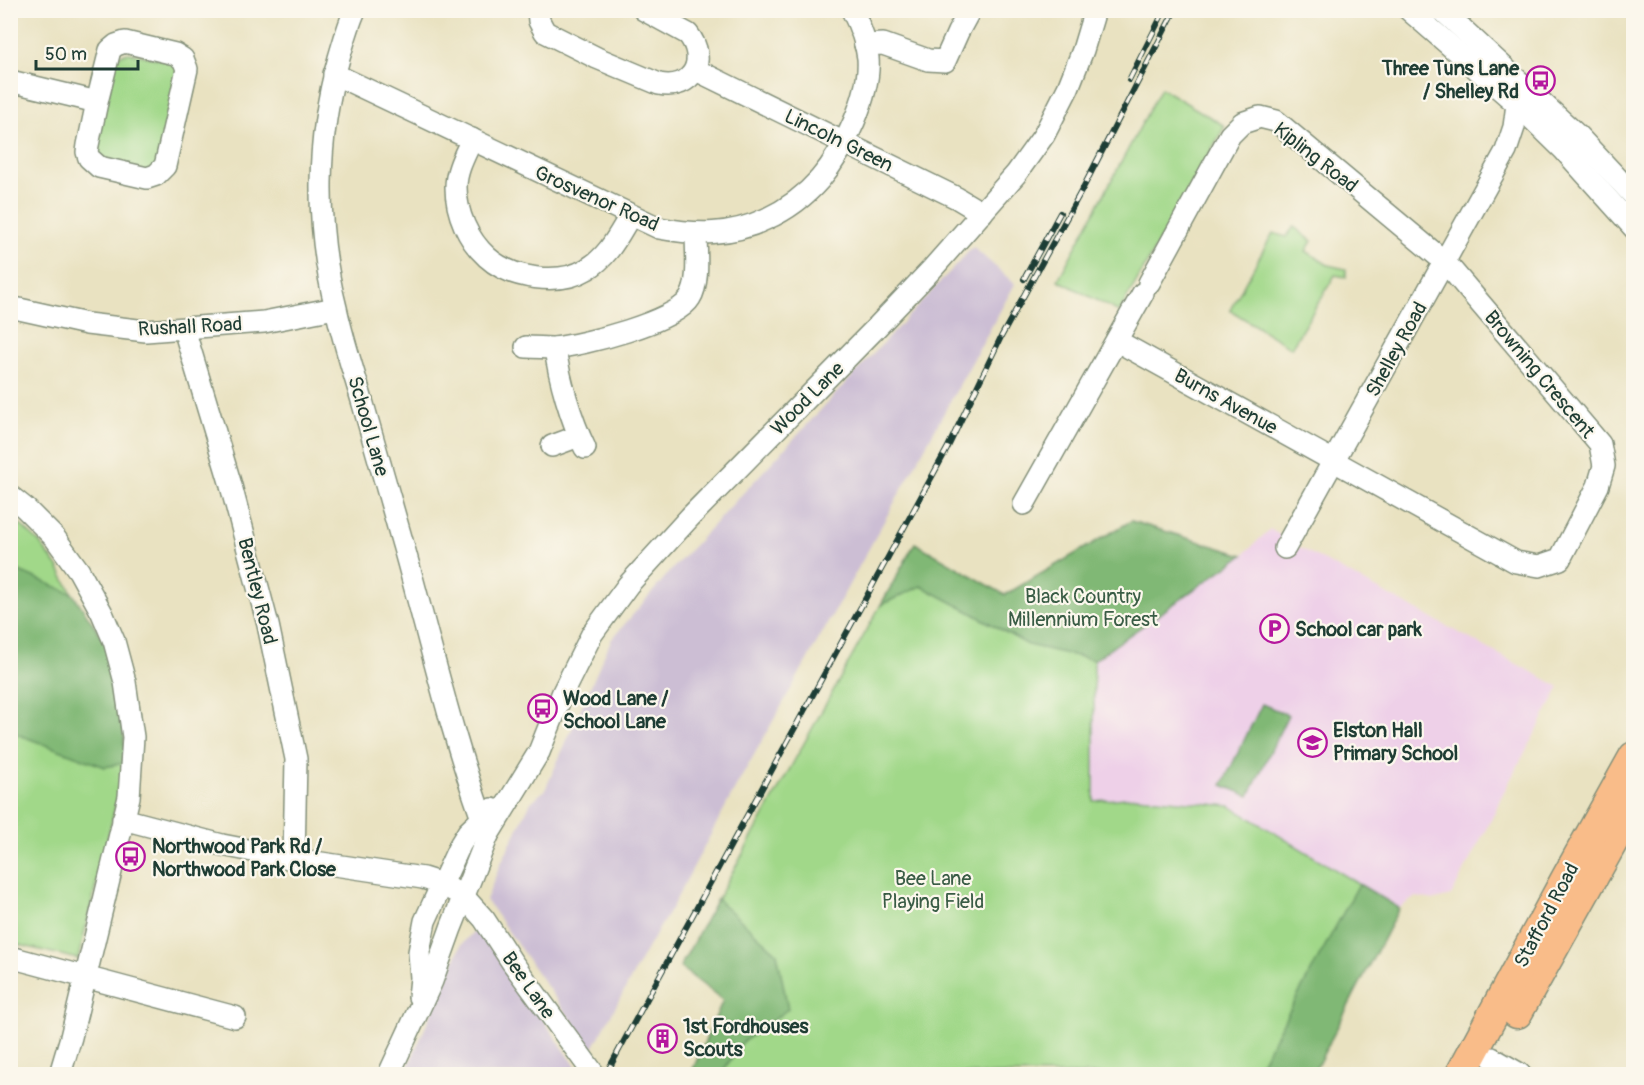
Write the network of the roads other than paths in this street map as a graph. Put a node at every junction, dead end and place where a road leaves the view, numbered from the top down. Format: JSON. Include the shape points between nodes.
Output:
{"nodes":[{"id":1,"x":356,"y":10,"type":"edge"},
{"id":2,"x":538,"y":10,"type":"edge"},
{"id":3,"x":644,"y":10,"type":"edge"},
{"id":4,"x":852,"y":10,"type":"edge"},
{"id":5,"x":970,"y":10,"type":"edge"},
{"id":6,"x":1095,"y":10,"type":"edge"},
{"id":7,"x":1410,"y":10,"type":"edge"},
{"id":8,"x":1442,"y":10,"type":"edge"},
{"id":9,"x":865,"y":45,"type":"junction"},
{"id":10,"x":696,"y":70,"type":"junction"},
{"id":11,"x":334,"y":74,"type":"junction"},
{"id":12,"x":10,"y":81,"type":"edge"},
{"id":13,"x":1523,"y":98,"type":"junction"},
{"id":14,"x":97,"y":102,"type":"junction"},
{"id":15,"x":1551,"y":124,"type":"junction"},
{"id":16,"x":472,"y":139,"type":"junction"},
{"id":17,"x":844,"y":142,"type":"junction"},
{"id":18,"x":1506,"y":151,"type":"junction"},
{"id":19,"x":1634,"y":196,"type":"edge"},
{"id":20,"x":982,"y":213,"type":"junction"},
{"id":21,"x":630,"y":216,"type":"junction"},
{"id":22,"x":1634,"y":228,"type":"edge"},
{"id":23,"x":696,"y":234,"type":"junction"},
{"id":24,"x":1445,"y":262,"type":"junction"},
{"id":25,"x":10,"y":307,"type":"edge"},
{"id":26,"x":335,"y":308,"type":"junction"},
{"id":27,"x":184,"y":329,"type":"junction"},
{"id":28,"x":1117,"y":341,"type":"junction"},
{"id":29,"x":526,"y":347,"type":"dead end"},
{"id":30,"x":555,"y":348,"type":"junction"},
{"id":31,"x":552,"y":446,"type":"dead end"},
{"id":32,"x":1334,"y":461,"type":"junction"},
{"id":33,"x":10,"y":496,"type":"edge"},
{"id":34,"x":1023,"y":504,"type":"dead end"},
{"id":35,"x":1285,"y":548,"type":"dead end"},
{"id":36,"x":1634,"y":757,"type":"edge"},
{"id":37,"x":1634,"y":803,"type":"edge"},
{"id":38,"x":123,"y":819,"type":"junction"},
{"id":39,"x":485,"y":827,"type":"junction"},
{"id":40,"x":294,"y":859,"type":"junction"},
{"id":41,"x":441,"y":884,"type":"junction"},
{"id":42,"x":464,"y":897,"type":"junction"},
{"id":43,"x":10,"y":957,"type":"edge"},
{"id":44,"x":86,"y":977,"type":"junction"},
{"id":45,"x":235,"y":1017,"type":"dead end"},
{"id":46,"x":414,"y":1018,"type":"junction"},
{"id":47,"x":1487,"y":1066,"type":"edge"},
{"id":48,"x":60,"y":1074,"type":"edge"},
{"id":49,"x":389,"y":1074,"type":"edge"},
{"id":50,"x":594,"y":1074,"type":"edge"},
{"id":51,"x":1461,"y":1074,"type":"edge"},
{"id":52,"x":1520,"y":1074,"type":"edge"}],
"edges":[{"from":1,"to":11,"type":"street","name":"School Lane"},
{"from":2,"to":10,"type":"street","via":[[545,32],[659,84],[676,85]]},
{"from":3,"to":10,"type":"street","via":[[688,34],[698,56]]},
{"from":4,"to":9,"type":"street","name":"Grosvenor Road","via":[[862,28]]},
{"from":5,"to":9,"type":"street","via":[[945,61],[928,60],[883,44]]},
{"from":6,"to":20,"type":"street","name":"Wood Lane","via":[[1077,69],[1056,114],[1030,155]]},
{"from":7,"to":13,"type":"street"},
{"from":8,"to":13,"type":"street"},
{"from":9,"to":17,"type":"street","name":"Grosvenor Road","via":[[867,81]]},
{"from":10,"to":17,"type":"street","name":"Lincoln Green"},
{"from":11,"to":16,"type":"street","name":"Grosvenor Road"},
{"from":11,"to":26,"type":"street","name":"School Lane","via":[[322,145],[321,190]]},
{"from":12,"to":14,"type":"street"},
{"from":13,"to":15,"type":"street"},
{"from":13,"to":18,"type":"street","name":"Shelley Road"},
{"from":14,"to":14,"type":"street","via":[[87,152],[93,163],[147,178],[156,175],[165,166],[187,69],[185,63],[175,54],[120,43],[110,50]]},
{"from":15,"to":18,"type":"street","name":"Shelley Road","via":[[1525,134]]},
{"from":15,"to":19,"type":"street","via":[[1578,135]]},
{"from":15,"to":22,"type":"street","via":[[1564,150]]},
{"from":16,"to":21,"type":"street","name":"Grosvenor Road"},
{"from":16,"to":21,"type":"street","via":[[457,175],[458,204],[472,240],[496,264],[530,277],[547,279],[577,274],[610,250]]},
{"from":17,"to":20,"type":"street","name":"Lincoln Green"},
{"from":17,"to":23,"type":"street","name":"Grosvenor Road","via":[[819,180],[799,199],[766,219],[732,231]]},
{"from":18,"to":24,"type":"street","name":"Shelley Road"},
{"from":20,"to":39,"type":"street","name":"Wood Lane","via":[[622,592],[592,634],[538,752],[518,786]]},
{"from":21,"to":23,"type":"street","name":"Grosvenor Road","via":[[659,228]]},
{"from":23,"to":30,"type":"street","via":[[696,280],[690,298],[682,306],[641,327]]},
{"from":24,"to":28,"type":"street","name":"Kipling Road","via":[[1276,121],[1260,117],[1242,123],[1230,135]]},
{"from":24,"to":32,"type":"street","name":"Shelley Road"},
{"from":24,"to":32,"type":"street","name":"Browning Crescent","via":[[1600,444],[1604,466],[1598,486],[1560,559],[1539,566],[1516,562]]},
{"from":25,"to":27,"type":"street","name":"Rushall Road","via":[[110,327],[146,331]]},
{"from":26,"to":27,"type":"street","name":"Rushall Road","via":[[264,322]]},
{"from":26,"to":39,"type":"street","name":"School Lane","via":[[451,723]]},
{"from":27,"to":40,"type":"street","name":"Bentley Road","via":[[268,625],[296,759]]},
{"from":28,"to":32,"type":"street","name":"Burns Avenue"},
{"from":28,"to":34,"type":"street","name":"Kipling Road"},
{"from":29,"to":30,"type":"street"},
{"from":30,"to":31,"type":"street","via":[[582,442]]},
{"from":32,"to":35,"type":"street","name":"Shelley Road"},
{"from":33,"to":38,"type":"street","via":[[55,538],[79,571],[114,641],[133,737],[129,797]]},
{"from":36,"to":51,"type":"highway","name":"Stafford Road"},
{"from":37,"to":47,"type":"highway","name":"Stafford Road"},
{"from":38,"to":40,"type":"street","name":"Bee Lane"},
{"from":38,"to":44,"type":"street"},
{"from":39,"to":41,"type":"street","name":"Wood Lane","via":[[468,832]]},
{"from":39,"to":42,"type":"street","name":"Wood Lane"},
{"from":40,"to":41,"type":"street","name":"Bee Lane"},
{"from":41,"to":42,"type":"street","name":"Bee Lane"},
{"from":41,"to":46,"type":"street","name":"Wood Lane","via":[[421,940],[421,978]]},
{"from":42,"to":46,"type":"street","name":"Wood Lane"},
{"from":42,"to":50,"type":"street","name":"Bee Lane","via":[[484,919]]},
{"from":43,"to":44,"type":"street"},
{"from":44,"to":45,"type":"street"},
{"from":44,"to":48,"type":"street"},
{"from":46,"to":49,"type":"street"},
{"from":47,"to":52,"type":"street"}]}
